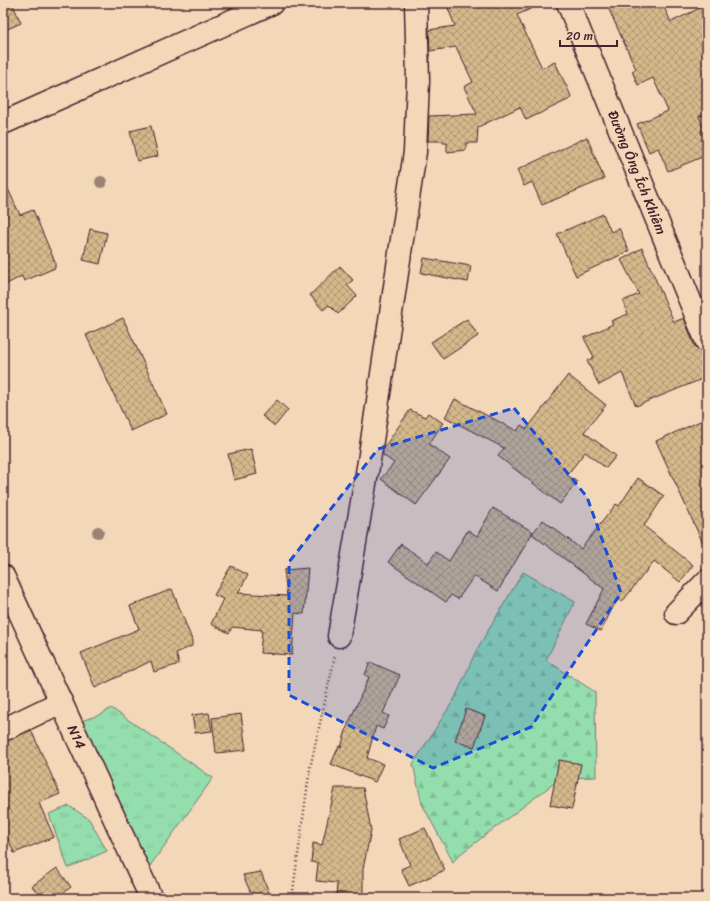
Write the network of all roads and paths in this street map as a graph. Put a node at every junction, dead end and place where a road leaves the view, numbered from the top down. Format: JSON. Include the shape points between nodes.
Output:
{"nodes":[{"id":1,"x":272,"y":3,"type":"edge"},
{"id":2,"x":416,"y":3,"type":"edge"},
{"id":3,"x":568,"y":3,"type":"edge"},
{"id":4,"x":3,"y":123,"type":"edge"},
{"id":5,"x":707,"y":342,"type":"edge"},
{"id":6,"x":3,"y":576,"type":"edge"},
{"id":7,"x":707,"y":581,"type":"edge"},
{"id":8,"x":676,"y":613,"type":"dead end"},
{"id":9,"x":339,"y":636,"type":"joint"},
{"id":10,"x":61,"y":702,"type":"junction"},
{"id":11,"x":3,"y":730,"type":"edge"},
{"id":12,"x":151,"y":898,"type":"edge"},
{"id":13,"x":292,"y":898,"type":"edge"}],
"edges":[{"from":1,"to":4,"type":"street"},
{"from":2,"to":9,"type":"street","via":[[418,81],[415,152],[370,453]]},
{"from":3,"to":5,"type":"street","name":"Đường Ông Ích Khiêm"},
{"from":6,"to":10,"type":"street","name":"N14"},
{"from":7,"to":8,"type":"street"},
{"from":9,"to":13,"type":"path","via":[[310,768]]},
{"from":10,"to":11,"type":"street"},
{"from":10,"to":12,"type":"street","name":"N14"}]}
